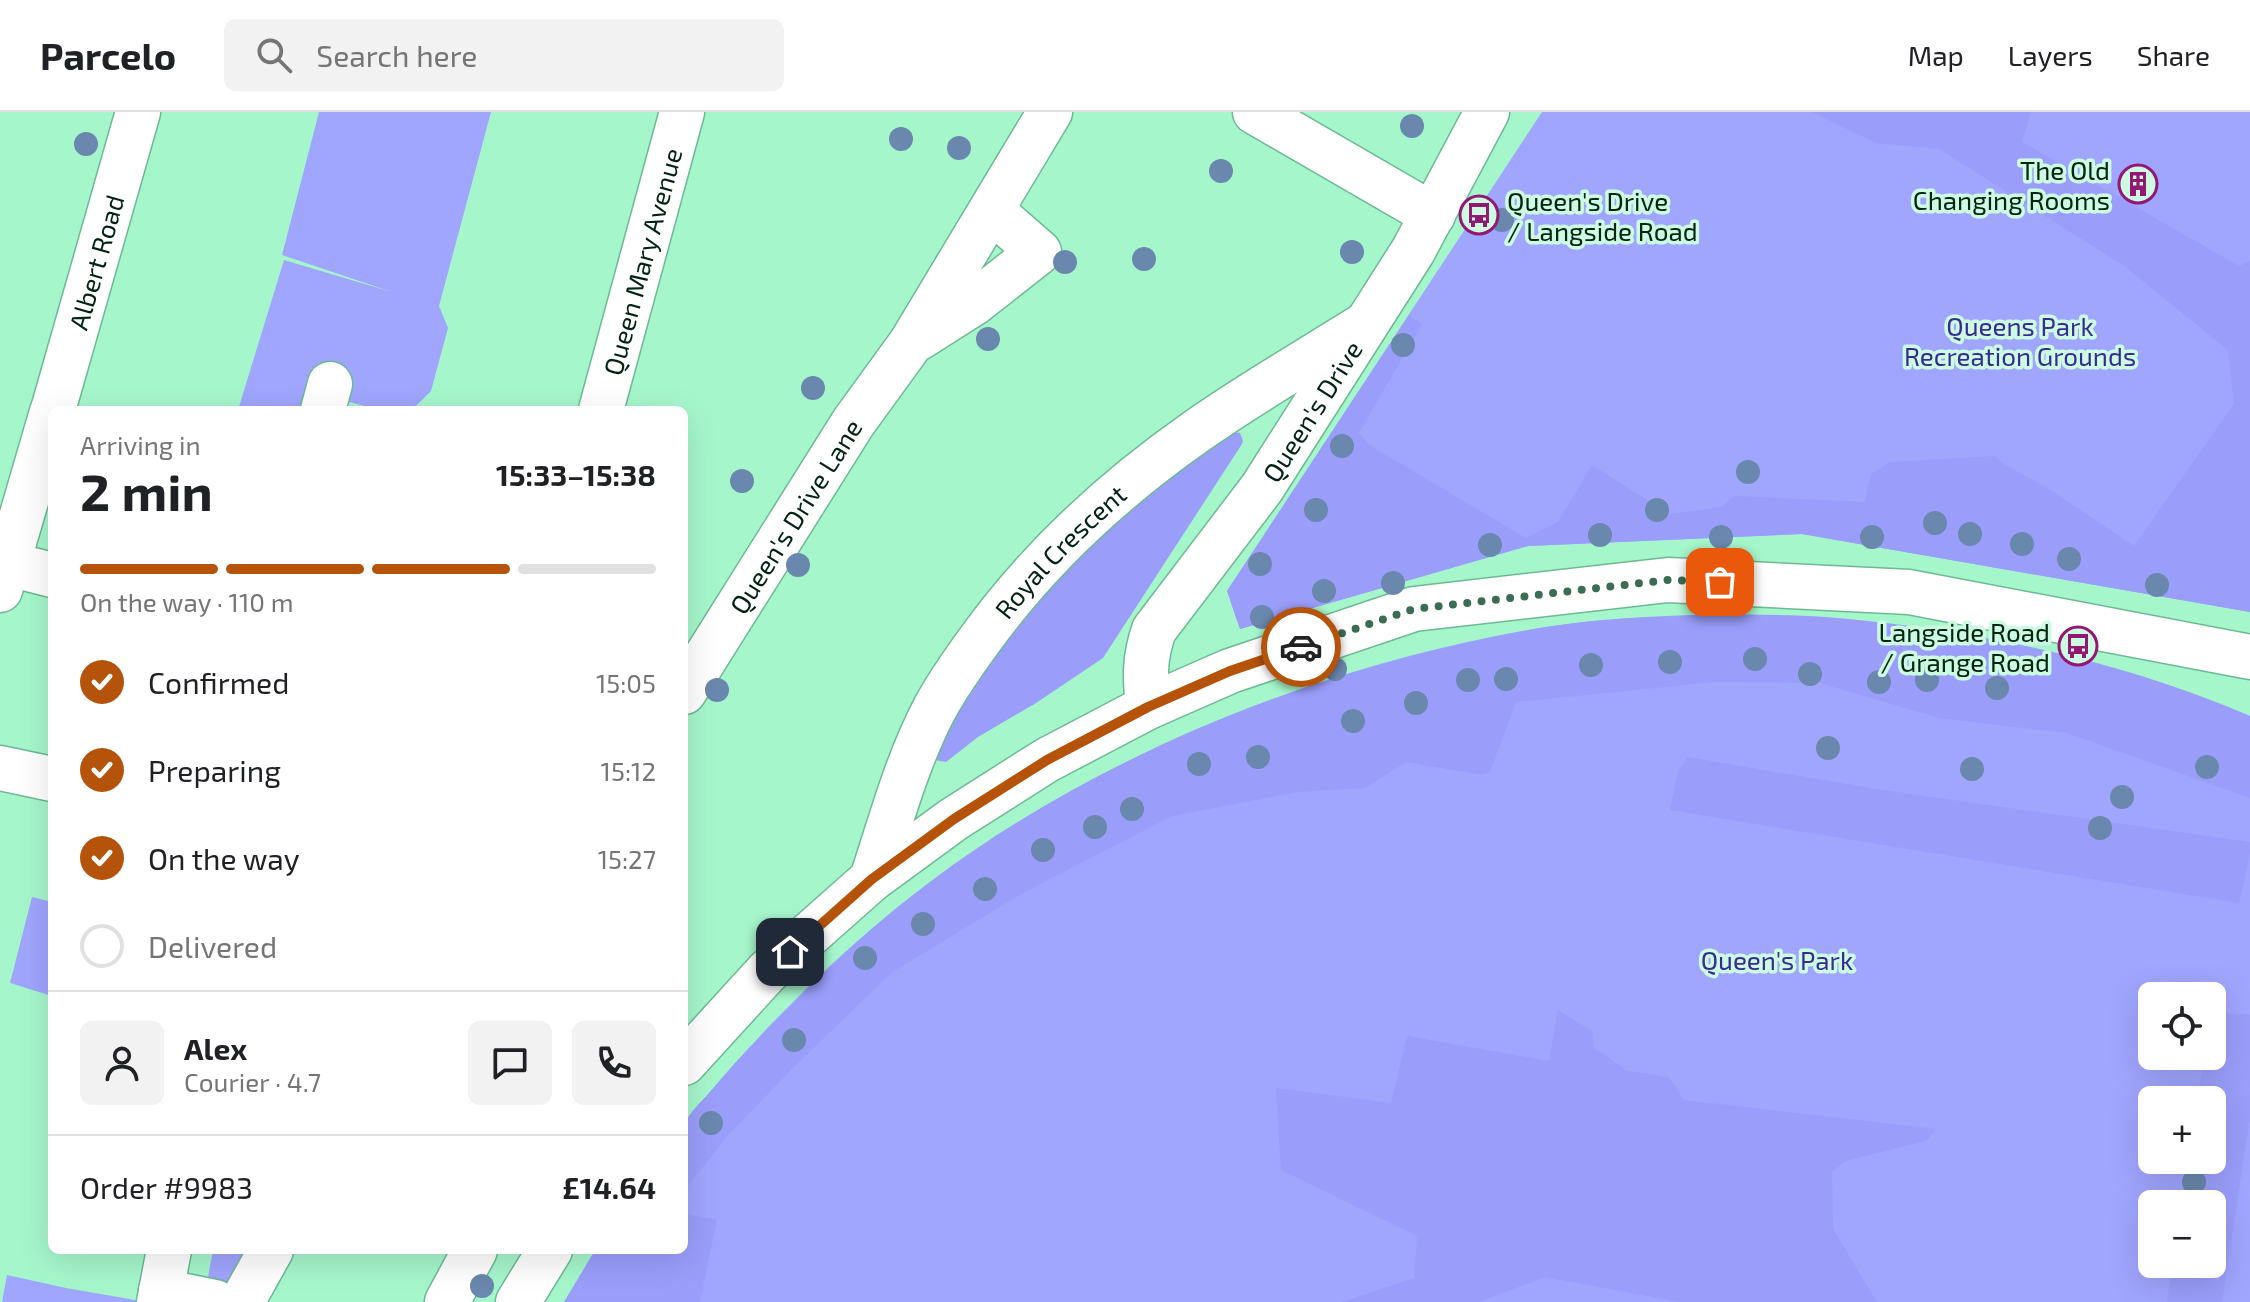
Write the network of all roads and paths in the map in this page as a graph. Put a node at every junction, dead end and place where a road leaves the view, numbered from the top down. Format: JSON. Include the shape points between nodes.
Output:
{"nodes":[{"id":1,"x":138,"y":112,"type":"edge"},
{"id":2,"x":682,"y":112,"type":"edge"},
{"id":3,"x":1050,"y":112,"type":"edge"},
{"id":4,"x":1255,"y":112,"type":"edge"},
{"id":5,"x":1487,"y":112,"type":"edge"},
{"id":6,"x":992,"y":211,"type":"junction"},
{"id":7,"x":1433,"y":215,"type":"junction"},
{"id":8,"x":1366,"y":324,"type":"junction"},
{"id":9,"x":911,"y":343,"type":"junction"},
{"id":10,"x":53,"y":406,"type":"edge"},
{"id":11,"x":602,"y":406,"type":"edge"},
{"id":12,"x":48,"y":425,"type":"edge"},
{"id":13,"x":48,"y":575,"type":"edge"},
{"id":14,"x":4,"y":577,"type":"edge"},
{"id":15,"x":2250,"y":657,"type":"edge"},
{"id":16,"x":688,"y":686,"type":"edge"},
{"id":17,"x":1148,"y":707,"type":"junction"},
{"id":18,"x":0,"y":768,"type":"edge"},
{"id":19,"x":48,"y":778,"type":"edge"},
{"id":20,"x":872,"y":879,"type":"junction"},
{"id":21,"x":698,"y":1023,"type":"edge"},
{"id":22,"x":688,"y":1052,"type":"edge"},
{"id":23,"x":269,"y":1254,"type":"edge"},
{"id":24,"x":473,"y":1254,"type":"edge"},
{"id":25,"x":548,"y":1254,"type":"edge"},
{"id":26,"x":163,"y":1281,"type":"edge"},
{"id":27,"x":215,"y":1302,"type":"edge"},
{"id":28,"x":242,"y":1302,"type":"edge"},
{"id":29,"x":447,"y":1302,"type":"edge"},
{"id":30,"x":518,"y":1302,"type":"edge"}],
"edges":[{"from":1,"to":10,"type":"street","name":"Albert Road"},
{"from":2,"to":11,"type":"street","name":"Queen Mary Avenue"},
{"from":3,"to":6,"type":"street","name":"Queen's Drive Lane"},
{"from":4,"to":7,"type":"street"},
{"from":5,"to":7,"type":"street","name":"Queen's Drive"},
{"from":6,"to":9,"type":"street","name":"Queen's Drive Lane"},
{"from":6,"to":9,"type":"street","name":"Queen's Drive Lane","via":[[1039,252]]},
{"from":7,"to":8,"type":"street","name":"Queen's Drive"},
{"from":8,"to":17,"type":"street","name":"Queen's Drive","via":[[1262,488],[1154,630],[1144,671]]},
{"from":8,"to":20,"type":"street","name":"Royal Crescent","via":[[1197,430],[1133,479],[1029,577],[937,705],[915,749]]},
{"from":9,"to":16,"type":"street","name":"Queen's Drive Lane","via":[[853,423]]},
{"from":12,"to":14,"type":"street","name":"Albert Road"},
{"from":13,"to":14,"type":"street"},
{"from":15,"to":17,"type":"street","via":[[1909,592],[1668,580],[1414,609],[1230,671]]},
{"from":17,"to":20,"type":"street","via":[[1047,760]]},
{"from":18,"to":19,"type":"street"},
{"from":20,"to":21,"type":"street","via":[[767,972]]},
{"from":21,"to":22,"type":"street"},
{"from":23,"to":28,"type":"street"},
{"from":24,"to":29,"type":"street"},
{"from":25,"to":30,"type":"street"},
{"from":26,"to":27,"type":"street"}]}
